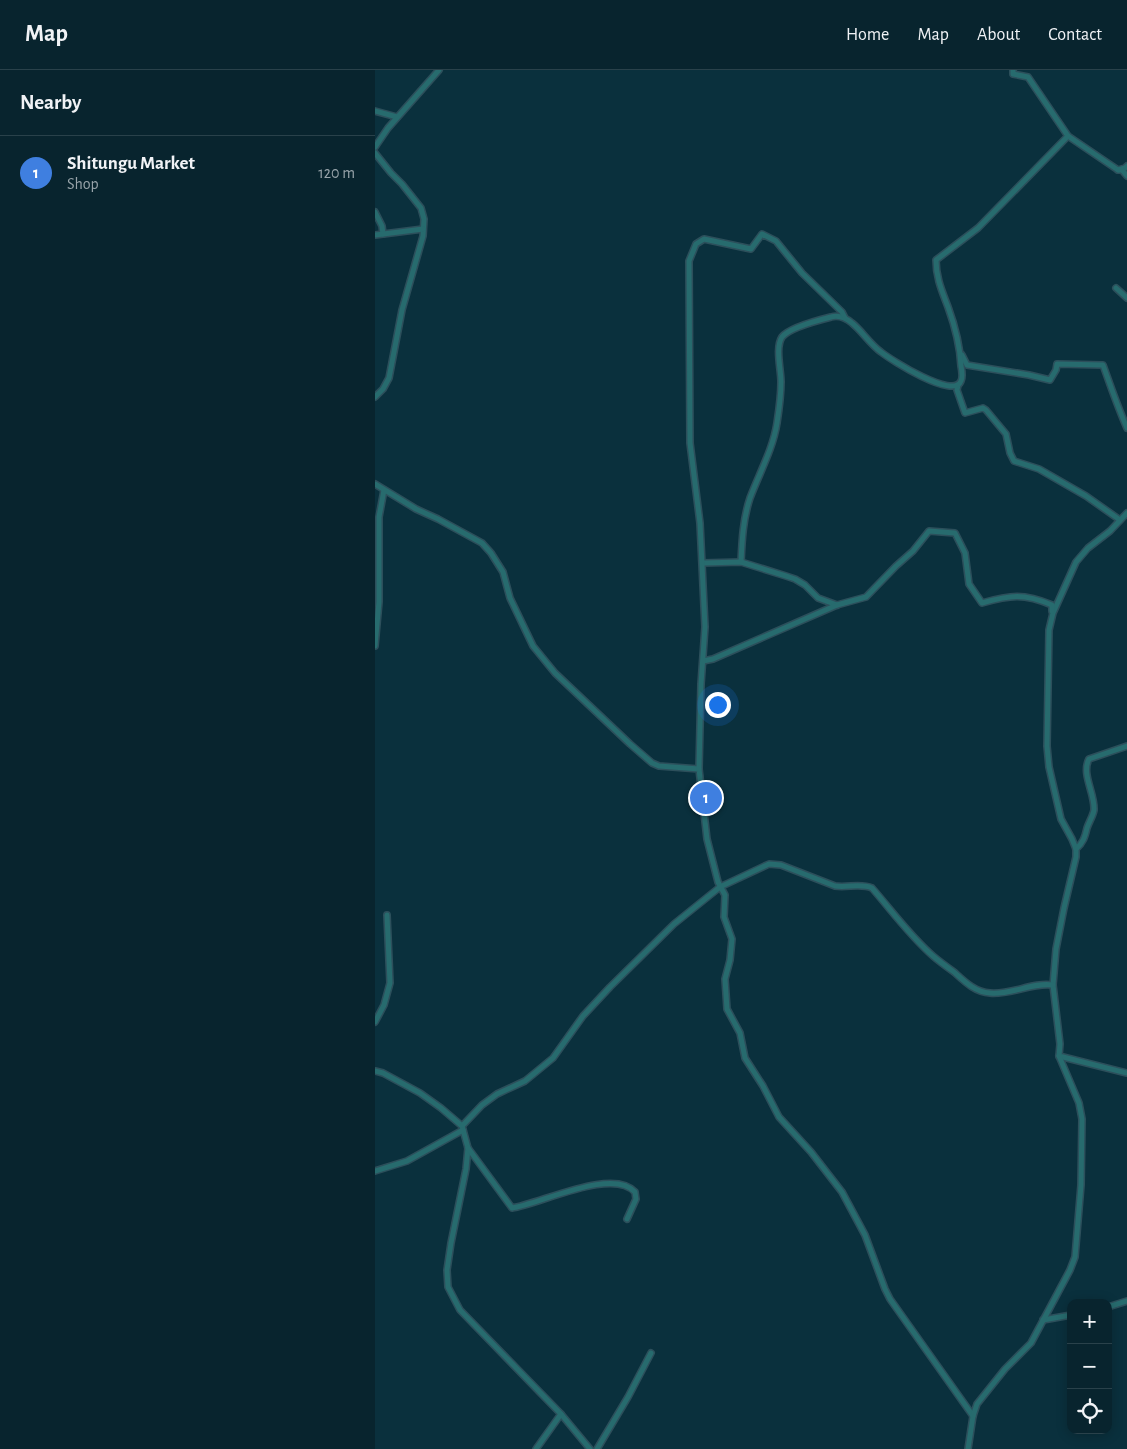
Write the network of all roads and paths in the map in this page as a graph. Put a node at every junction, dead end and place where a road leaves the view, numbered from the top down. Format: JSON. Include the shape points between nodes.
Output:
{"nodes":[{"id":1,"x":439,"y":70,"type":"edge"},
{"id":2,"x":1013,"y":70,"type":"edge"},
{"id":3,"x":375,"y":111,"type":"edge"},
{"id":4,"x":397,"y":117,"type":"junction"},
{"id":5,"x":1068,"y":136,"type":"junction"},
{"id":6,"x":375,"y":147,"type":"edge"},
{"id":7,"x":375,"y":153,"type":"edge"},
{"id":8,"x":1127,"y":166,"type":"edge"},
{"id":9,"x":1118,"y":170,"type":"junction"},
{"id":10,"x":1127,"y":176,"type":"edge"},
{"id":11,"x":375,"y":212,"type":"edge"},
{"id":12,"x":423,"y":230,"type":"junction"},
{"id":13,"x":383,"y":234,"type":"junction"},
{"id":14,"x":375,"y":235,"type":"edge"},
{"id":15,"x":1116,"y":288,"type":"dead end"},
{"id":16,"x":1127,"y":298,"type":"edge"},
{"id":17,"x":845,"y":318,"type":"junction"},
{"id":18,"x":961,"y":352,"type":"junction"},
{"id":19,"x":958,"y":385,"type":"junction"},
{"id":20,"x":375,"y":397,"type":"edge"},
{"id":21,"x":1127,"y":428,"type":"edge"},
{"id":22,"x":375,"y":484,"type":"edge"},
{"id":23,"x":384,"y":490,"type":"junction"},
{"id":24,"x":1127,"y":512,"type":"edge"},
{"id":25,"x":1121,"y":520,"type":"junction"},
{"id":26,"x":741,"y":562,"type":"junction"},
{"id":27,"x":703,"y":563,"type":"junction"},
{"id":28,"x":837,"y":605,"type":"junction"},
{"id":29,"x":1053,"y":613,"type":"junction"},
{"id":30,"x":375,"y":646,"type":"edge"},
{"id":31,"x":703,"y":661,"type":"junction"},
{"id":32,"x":1127,"y":746,"type":"edge"},
{"id":33,"x":699,"y":769,"type":"junction"},
{"id":34,"x":1076,"y":849,"type":"junction"},
{"id":35,"x":720,"y":887,"type":"junction"},
{"id":36,"x":387,"y":915,"type":"dead end"},
{"id":37,"x":1053,"y":985,"type":"junction"},
{"id":38,"x":375,"y":1022,"type":"edge"},
{"id":39,"x":1059,"y":1056,"type":"junction"},
{"id":40,"x":375,"y":1071,"type":"edge"},
{"id":41,"x":1127,"y":1073,"type":"edge"},
{"id":42,"x":462,"y":1128,"type":"junction"},
{"id":43,"x":468,"y":1148,"type":"junction"},
{"id":44,"x":375,"y":1171,"type":"edge"},
{"id":45,"x":627,"y":1220,"type":"dead end"},
{"id":46,"x":1127,"y":1301,"type":"edge"},
{"id":47,"x":1112,"y":1305,"type":"edge"},
{"id":48,"x":1067,"y":1315,"type":"edge"},
{"id":49,"x":1043,"y":1320,"type":"junction"},
{"id":50,"x":651,"y":1353,"type":"dead end"},
{"id":51,"x":561,"y":1414,"type":"junction"},
{"id":52,"x":973,"y":1416,"type":"junction"},
{"id":53,"x":536,"y":1449,"type":"edge"},
{"id":54,"x":590,"y":1449,"type":"edge"},
{"id":55,"x":597,"y":1449,"type":"edge"},
{"id":56,"x":968,"y":1449,"type":"edge"}],
"edges":[{"from":1,"to":4,"type":"street"},
{"from":2,"to":5,"type":"street","via":[[1013,74],[1029,77]]},
{"from":3,"to":4,"type":"street"},
{"from":4,"to":6,"type":"street"},
{"from":5,"to":9,"type":"street"},
{"from":5,"to":18,"type":"street","via":[[978,228],[936,260],[937,278]]},
{"from":7,"to":12,"type":"street","via":[[421,208]]},
{"from":8,"to":9,"type":"street"},
{"from":9,"to":10,"type":"street"},
{"from":11,"to":13,"type":"street"},
{"from":12,"to":13,"type":"street"},
{"from":12,"to":20,"type":"street","via":[[402,310],[389,378]]},
{"from":13,"to":14,"type":"street"},
{"from":15,"to":16,"type":"street"},
{"from":17,"to":19,"type":"street","via":[[881,352],[908,369],[943,385]]},
{"from":17,"to":26,"type":"street","via":[[833,316],[793,330],[781,339],[777,426],[750,500]]},
{"from":17,"to":27,"type":"street","via":[[801,273],[776,241],[762,234],[751,249],[704,239],[695,244],[689,261],[690,433]]},
{"from":18,"to":19,"type":"street","via":[[962,376]]},
{"from":18,"to":21,"type":"street","via":[[967,365],[1050,380],[1057,364],[1103,366]]},
{"from":19,"to":25,"type":"street","via":[[965,413],[986,410],[1006,434],[1014,461],[1039,469]]},
{"from":22,"to":23,"type":"street"},
{"from":23,"to":30,"type":"street","via":[[379,518],[379,602]]},
{"from":23,"to":33,"type":"street","via":[[482,544],[491,553],[503,572],[510,598],[533,646],[555,673],[630,744],[659,766]]},
{"from":24,"to":25,"type":"street"},
{"from":25,"to":29,"type":"street","via":[[1076,562]]},
{"from":26,"to":27,"type":"street"},
{"from":26,"to":28,"type":"street","via":[[795,579],[818,598]]},
{"from":27,"to":31,"type":"street"},
{"from":28,"to":29,"type":"street","via":[[869,595],[929,531],[955,533],[965,553],[969,584],[982,603],[1006,596],[1035,598],[1052,605]]},
{"from":28,"to":31,"type":"street"},
{"from":29,"to":34,"type":"street","via":[[1049,630],[1049,767],[1061,819]]},
{"from":31,"to":33,"type":"street"},
{"from":32,"to":34,"type":"street","via":[[1088,761],[1087,773],[1094,808],[1084,840]]},
{"from":33,"to":35,"type":"street","via":[[707,839]]},
{"from":34,"to":37,"type":"street","via":[[1056,949]]},
{"from":35,"to":37,"type":"street","via":[[769,864],[781,865],[844,888],[870,886],[933,956],[976,989],[1004,993]]},
{"from":35,"to":42,"type":"street","via":[[674,924],[610,987],[583,1016],[553,1058],[525,1081],[489,1099]]},
{"from":35,"to":52,"type":"street","via":[[725,895],[724,916],[732,939],[725,979],[727,1009],[740,1033],[745,1058],[779,1117],[842,1192],[865,1235],[890,1299]]},
{"from":36,"to":38,"type":"street","via":[[390,983]]},
{"from":37,"to":39,"type":"street"},
{"from":39,"to":41,"type":"street"},
{"from":39,"to":49,"type":"street","via":[[1081,1112],[1081,1185],[1075,1257]]},
{"from":40,"to":42,"type":"street","via":[[420,1093]]},
{"from":42,"to":43,"type":"street"},
{"from":42,"to":44,"type":"street","via":[[407,1161]]},
{"from":43,"to":45,"type":"street","via":[[512,1208],[562,1192],[617,1184],[626,1185],[635,1192],[636,1199]]},
{"from":43,"to":51,"type":"street","via":[[447,1270],[448,1288],[460,1310]]},
{"from":46,"to":47,"type":"street"},
{"from":48,"to":49,"type":"street"},
{"from":49,"to":52,"type":"street","via":[[1031,1343],[986,1392]]},
{"from":50,"to":55,"type":"street"},
{"from":51,"to":53,"type":"street"},
{"from":51,"to":54,"type":"street"},
{"from":52,"to":56,"type":"street"}]}
